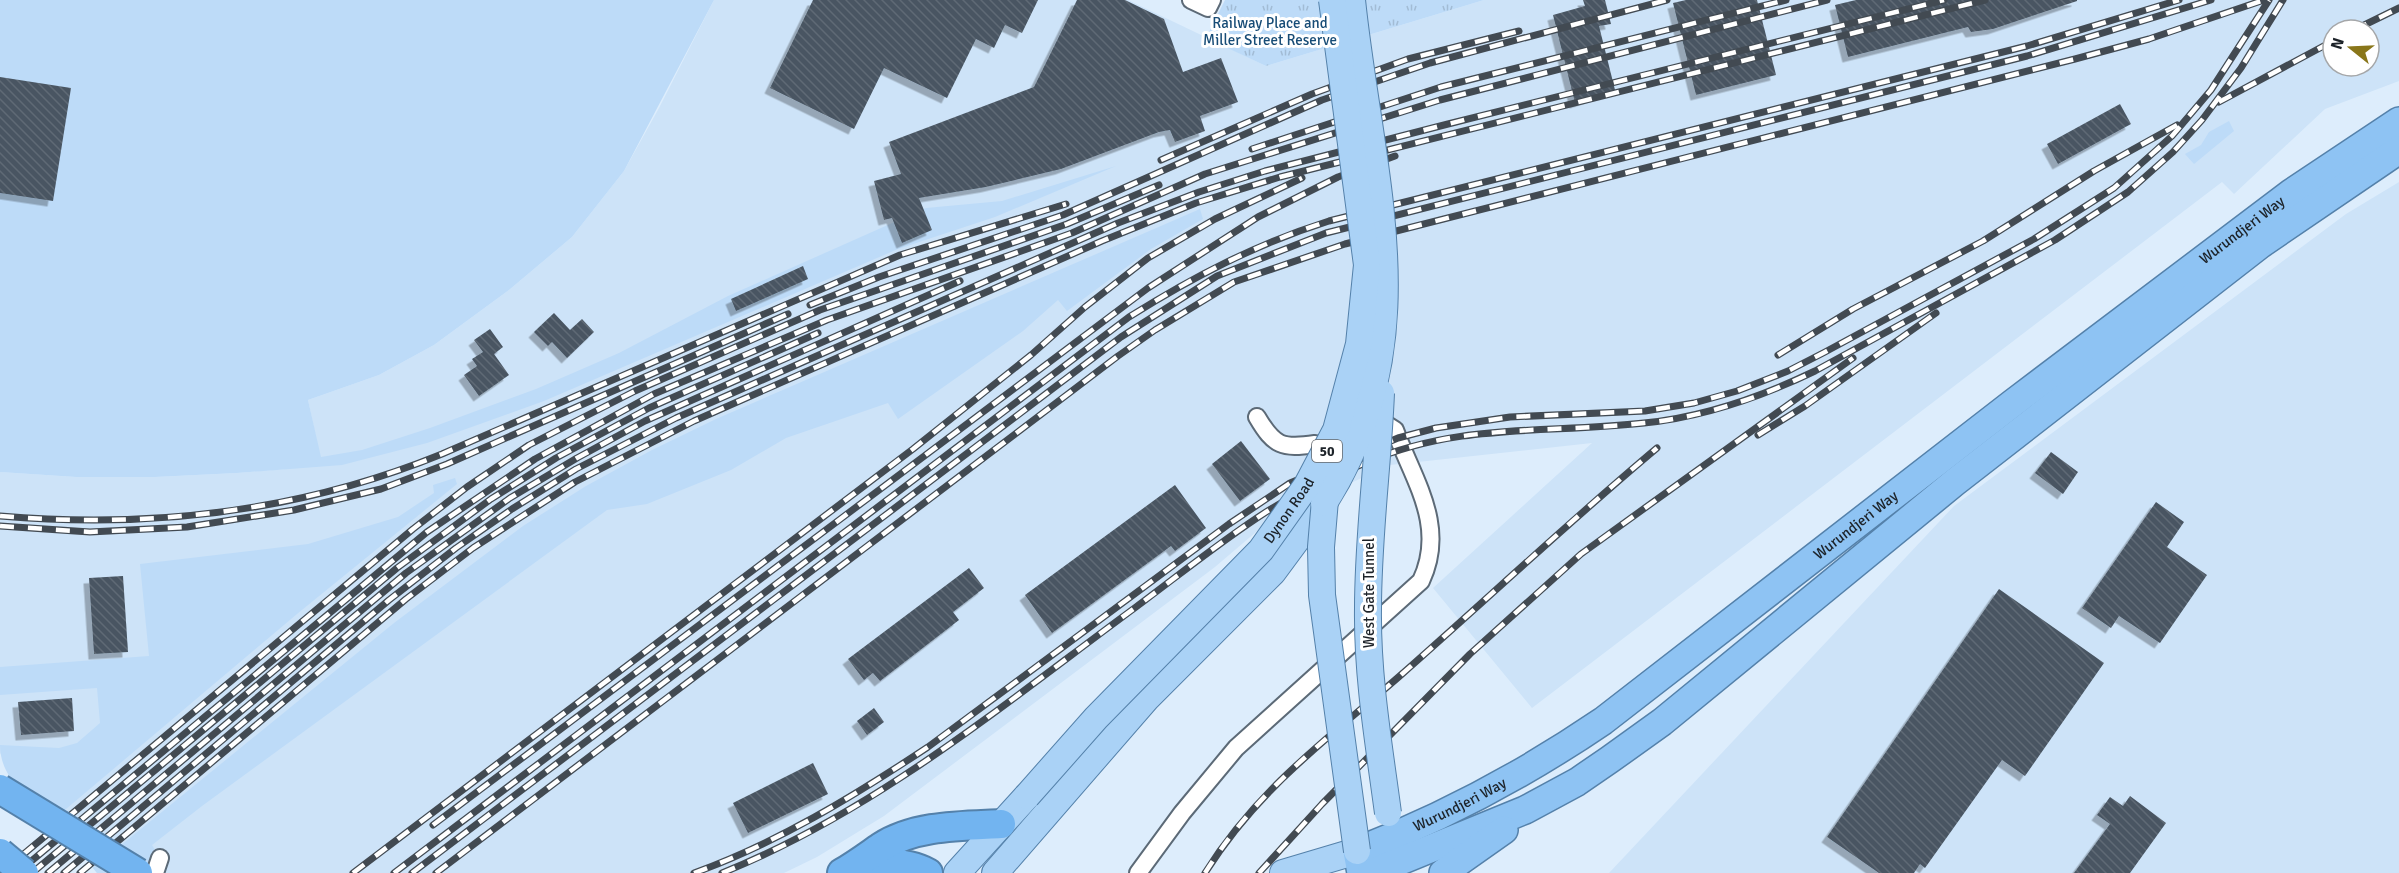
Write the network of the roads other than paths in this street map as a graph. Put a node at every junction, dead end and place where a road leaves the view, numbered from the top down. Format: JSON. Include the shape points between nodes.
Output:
{"nodes":[{"id":1,"x":1191,"y":0,"type":"edge"},
{"id":2,"x":1332,"y":0,"type":"edge"},
{"id":3,"x":1352,"y":0,"type":"edge"},
{"id":4,"x":1210,"y":4,"type":"edge"},
{"id":5,"x":2399,"y":121,"type":"edge"},
{"id":6,"x":2399,"y":150,"type":"edge"},
{"id":7,"x":1385,"y":312,"type":"junction"},
{"id":8,"x":1343,"y":412,"type":"junction"},
{"id":9,"x":1257,"y":417,"type":"dead end"},
{"id":10,"x":1384,"y":423,"type":"dead end"},
{"id":11,"x":1315,"y":444,"type":"dead end"},
{"id":12,"x":1324,"y":503,"type":"junction"},
{"id":13,"x":0,"y":789,"type":"edge"},
{"id":14,"x":1544,"y":801,"type":"junction"},
{"id":15,"x":1001,"y":824,"type":"junction"},
{"id":16,"x":0,"y":853,"type":"edge"},
{"id":17,"x":867,"y":859,"type":"junction"},
{"id":18,"x":1378,"y":862,"type":"edge"},
{"id":19,"x":151,"y":868,"type":"edge"},
{"id":20,"x":24,"y":873,"type":"edge"},
{"id":21,"x":842,"y":873,"type":"edge"},
{"id":22,"x":928,"y":873,"type":"edge"},
{"id":23,"x":957,"y":873,"type":"edge"},
{"id":24,"x":995,"y":873,"type":"edge"},
{"id":25,"x":1138,"y":873,"type":"edge"},
{"id":26,"x":1283,"y":873,"type":"edge"},
{"id":27,"x":1443,"y":873,"type":"edge"}],
"edges":[{"from":1,"to":4,"type":"street"},
{"from":2,"to":8,"type":"main road","name":"Dynon Road","number":"50","bridge":true,"via":[[1367,265],[1359,344]]},
{"from":3,"to":7,"type":"main road","name":"Dynon Road","number":"50","bridge":true,"via":[[1381,198]]},
{"from":5,"to":18,"type":"highway","name":"Wurundjeri Way","via":[[2244,228],[1612,715]]},
{"from":6,"to":14,"type":"highway","name":"Wurundjeri Way","via":[[2261,244],[1955,482],[1662,722]]},
{"from":7,"to":12,"type":"main road","name":"Dynon Road","number":"50","bridge":true,"via":[[1378,362],[1360,426]]},
{"from":7,"to":18,"type":"main road","name":"West Gate Tunnel","bridge":true,"via":[[1368,549]]},
{"from":8,"to":12,"type":"main road","bridge":true},
{"from":8,"to":15,"type":"main road","name":"Dynon Road","number":"50","bridge":true,"via":[[1320,465],[1266,544],[1096,718]]},
{"from":9,"to":11,"type":"street","via":[[1268,435],[1282,446]]},
{"from":10,"to":25,"type":"street","via":[[1395,430],[1430,522],[1432,553],[1421,580],[1236,748]]},
{"from":12,"to":18,"type":"main road","bridge":true,"via":[[1320,572],[1324,627]]},
{"from":12,"to":24,"type":"main road","name":"Dynon Road","number":"50","via":[[1273,572],[1147,698]]},
{"from":13,"to":19,"type":"highway","bridge":true},
{"from":14,"to":18,"type":"highway","name":"Wurundjeri Way"},
{"from":14,"to":27,"type":"highway"},
{"from":15,"to":17,"type":"highway","via":[[910,834],[881,847]]},
{"from":15,"to":23,"type":"main road","name":"Dynon Road","number":"50"},
{"from":16,"to":20,"type":"highway","bridge":true},
{"from":17,"to":21,"type":"highway"},
{"from":17,"to":22,"type":"highway","via":[[904,864]]},
{"from":18,"to":26,"type":"main road","name":"Wurundjeri Way"}]}
